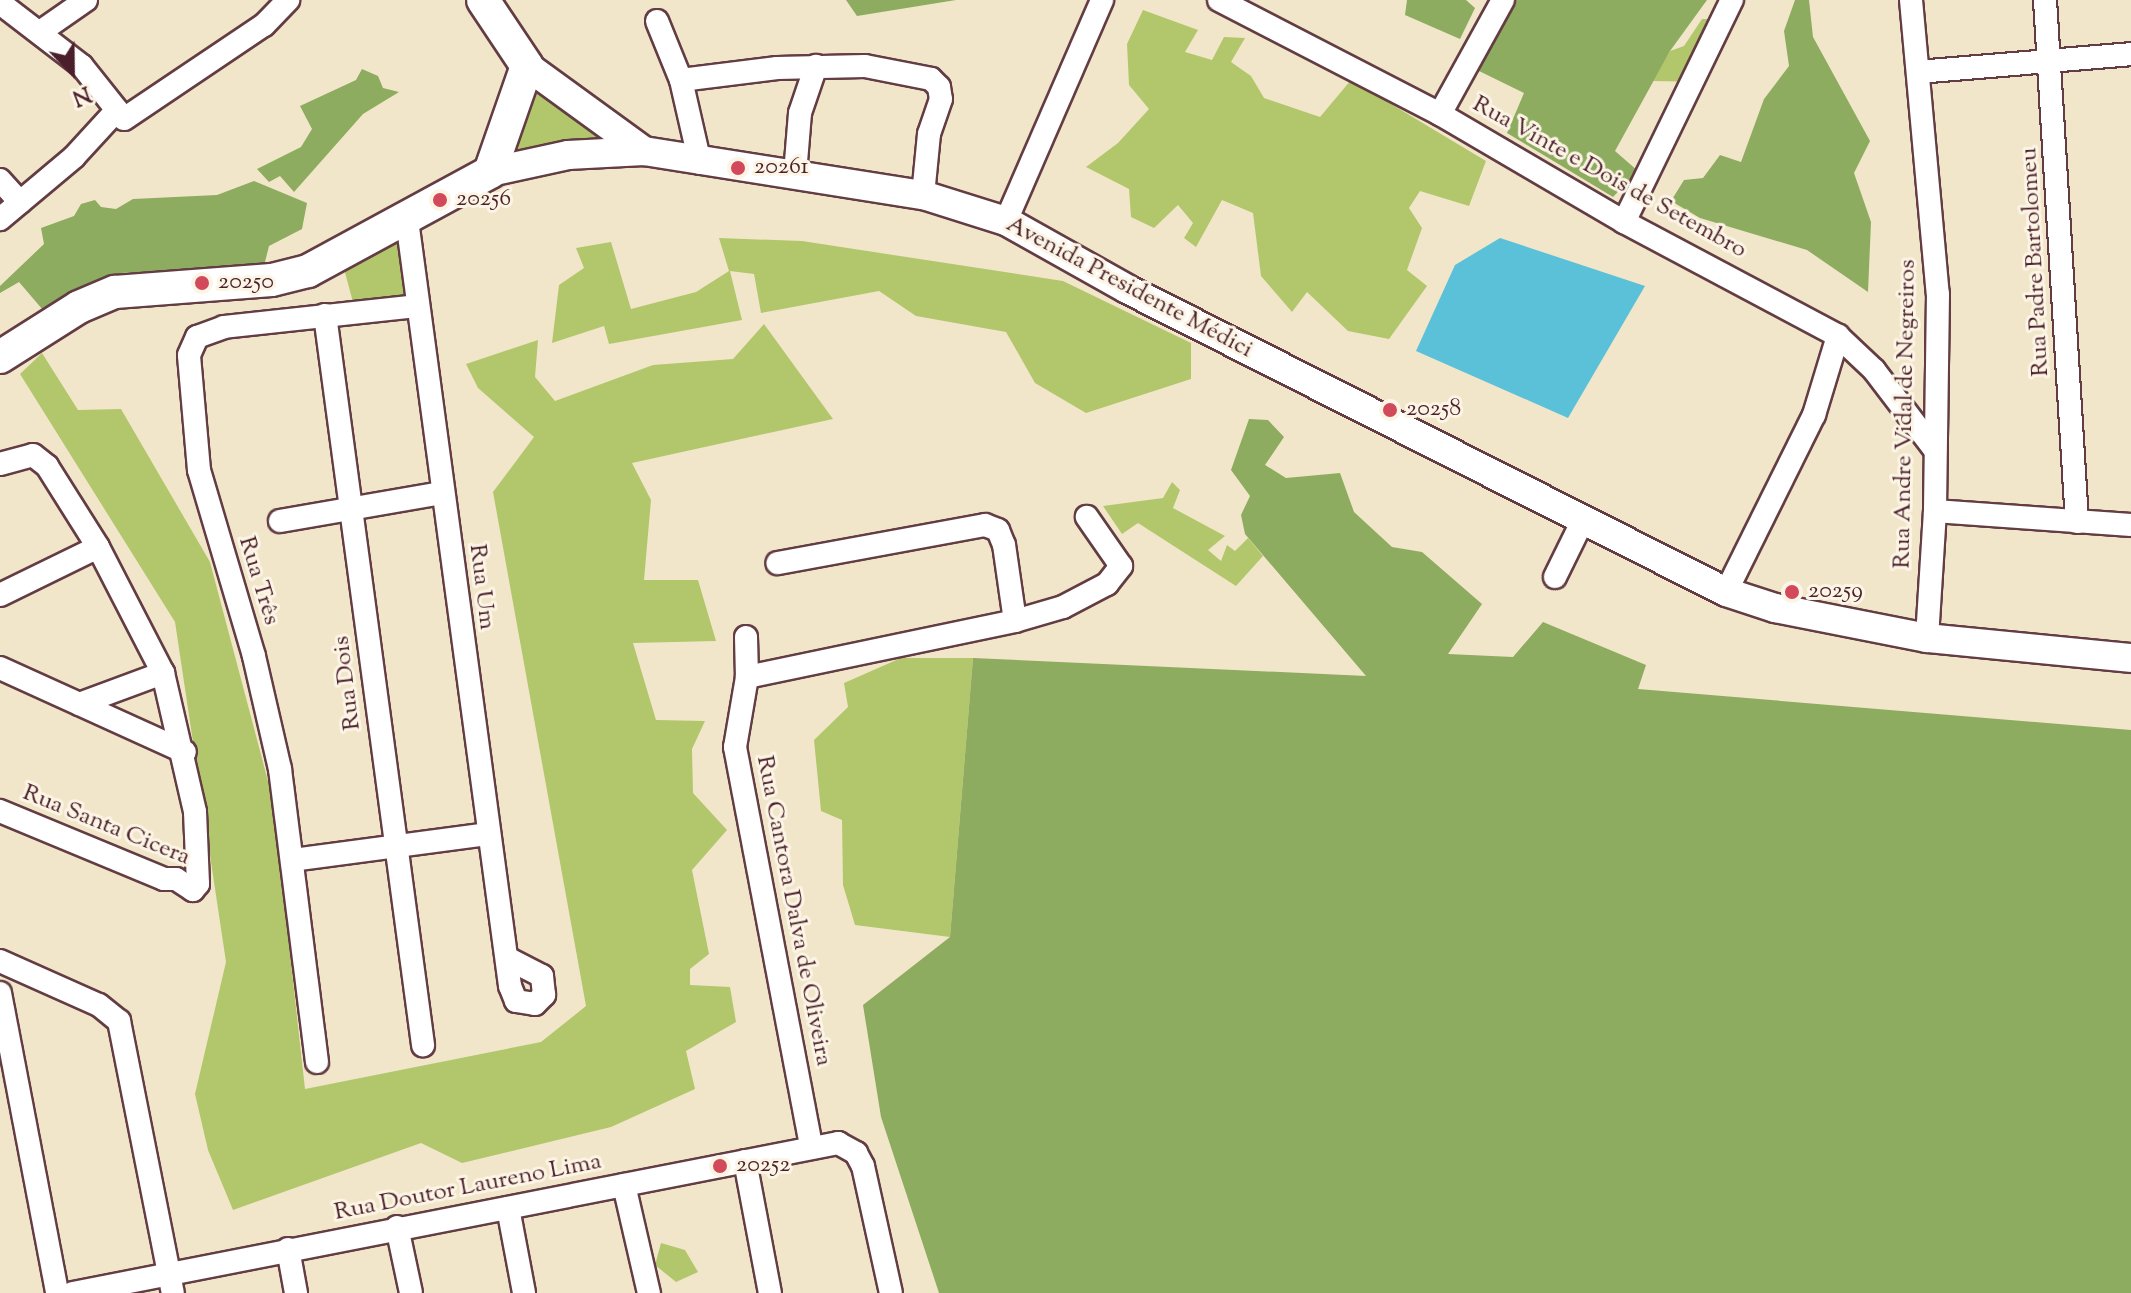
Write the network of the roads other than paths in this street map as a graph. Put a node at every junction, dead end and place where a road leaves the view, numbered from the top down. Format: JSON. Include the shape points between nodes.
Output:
{"nodes":[{"id":1,"x":86,"y":0,"type":"edge"},
{"id":2,"x":288,"y":0,"type":"edge"},
{"id":3,"x":483,"y":0,"type":"edge"},
{"id":4,"x":1102,"y":0,"type":"edge"},
{"id":5,"x":1219,"y":0,"type":"edge"},
{"id":6,"x":1503,"y":0,"type":"edge"},
{"id":7,"x":1732,"y":0,"type":"edge"},
{"id":8,"x":1911,"y":0,"type":"edge"},
{"id":9,"x":2045,"y":0,"type":"edge"},
{"id":10,"x":0,"y":3,"type":"edge"},
{"id":11,"x":657,"y":21,"type":"dead end"},
{"id":12,"x":40,"y":32,"type":"junction"},
{"id":13,"x":2131,"y":54,"type":"edge"},
{"id":14,"x":2050,"y":58,"type":"junction"},
{"id":15,"x":527,"y":66,"type":"junction"},
{"id":16,"x":816,"y":66,"type":"junction"},
{"id":17,"x":1918,"y":72,"type":"junction"},
{"id":18,"x":681,"y":80,"type":"junction"},
{"id":19,"x":1440,"y":114,"type":"junction"},
{"id":20,"x":124,"y":119,"type":"dead end"},
{"id":21,"x":644,"y":151,"type":"junction"},
{"id":22,"x":700,"y":163,"type":"junction"},
{"id":23,"x":490,"y":172,"type":"junction"},
{"id":24,"x":795,"y":174,"type":"junction"},
{"id":25,"x":0,"y":180,"type":"edge"},
{"id":26,"x":923,"y":195,"type":"junction"},
{"id":27,"x":20,"y":202,"type":"junction"},
{"id":28,"x":0,"y":219,"type":"edge"},
{"id":29,"x":407,"y":220,"type":"junction"},
{"id":30,"x":1006,"y":221,"type":"junction"},
{"id":31,"x":1624,"y":222,"type":"junction"},
{"id":32,"x":417,"y":306,"type":"junction"},
{"id":33,"x":325,"y":315,"type":"junction"},
{"id":34,"x":1838,"y":336,"type":"junction"},
{"id":35,"x":0,"y":357,"type":"edge"},
{"id":36,"x":1935,"y":450,"type":"junction"},
{"id":37,"x":0,"y":464,"type":"edge"},
{"id":38,"x":442,"y":493,"type":"junction"},
{"id":39,"x":351,"y":507,"type":"junction"},
{"id":40,"x":1935,"y":511,"type":"junction"},
{"id":41,"x":1087,"y":517,"type":"dead end"},
{"id":42,"x":1583,"y":520,"type":"junction"},
{"id":43,"x":280,"y":521,"type":"dead end"},
{"id":44,"x":2077,"y":522,"type":"junction"},
{"id":45,"x":2131,"y":525,"type":"edge"},
{"id":46,"x":98,"y":547,"type":"junction"},
{"id":47,"x":777,"y":563,"type":"dead end"},
{"id":48,"x":1555,"y":577,"type":"dead end"},
{"id":49,"x":1726,"y":592,"type":"junction"},
{"id":50,"x":0,"y":595,"type":"edge"},
{"id":51,"x":1015,"y":621,"type":"junction"},
{"id":52,"x":746,"y":637,"type":"dead end"},
{"id":53,"x":1927,"y":638,"type":"junction"},
{"id":54,"x":2131,"y":658,"type":"edge"},
{"id":55,"x":0,"y":668,"type":"edge"},
{"id":56,"x":163,"y":673,"type":"junction"},
{"id":57,"x":747,"y":677,"type":"junction"},
{"id":58,"x":79,"y":704,"type":"junction"},
{"id":59,"x":185,"y":752,"type":"junction"},
{"id":60,"x":0,"y":811,"type":"edge"},
{"id":61,"x":487,"y":834,"type":"junction"},
{"id":62,"x":394,"y":847,"type":"junction"},
{"id":63,"x":293,"y":860,"type":"junction"},
{"id":64,"x":510,"y":960,"type":"dead end"},
{"id":65,"x":0,"y":961,"type":"edge"},
{"id":66,"x":0,"y":993,"type":"edge"},
{"id":67,"x":423,"y":1045,"type":"dead end"},
{"id":68,"x":317,"y":1062,"type":"dead end"},
{"id":69,"x":811,"y":1147,"type":"junction"},
{"id":70,"x":745,"y":1161,"type":"junction"},
{"id":71,"x":624,"y":1185,"type":"junction"},
{"id":72,"x":508,"y":1208,"type":"junction"},
{"id":73,"x":397,"y":1227,"type":"junction"},
{"id":74,"x":288,"y":1249,"type":"junction"},
{"id":75,"x":171,"y":1284,"type":"edge"},
{"id":76,"x":57,"y":1293,"type":"edge"},
{"id":77,"x":73,"y":1293,"type":"edge"},
{"id":78,"x":296,"y":1293,"type":"edge"},
{"id":79,"x":411,"y":1293,"type":"edge"},
{"id":80,"x":524,"y":1293,"type":"edge"},
{"id":81,"x":649,"y":1293,"type":"edge"},
{"id":82,"x":770,"y":1293,"type":"edge"},
{"id":83,"x":891,"y":1293,"type":"edge"}],
"edges":[{"from":1,"to":12,"type":"street"},
{"from":2,"to":20,"type":"street","via":[[264,25]]},
{"from":3,"to":15,"type":"main road"},
{"from":4,"to":30,"type":"street"},
{"from":5,"to":19,"type":"street","name":"Rua Vinte e Dois de Setembro"},
{"from":6,"to":19,"type":"street"},
{"from":7,"to":31,"type":"street"},
{"from":8,"to":17,"type":"street","name":"Rua Andre Vidal de Negreiros"},
{"from":9,"to":14,"type":"street","name":"Rua Padre Bartolomeu"},
{"from":10,"to":12,"type":"street"},
{"from":11,"to":18,"type":"street"},
{"from":12,"to":27,"type":"street","via":[[91,74],[117,110],[74,157]]},
{"from":13,"to":14,"type":"street"},
{"from":14,"to":17,"type":"street"},
{"from":14,"to":44,"type":"street","name":"Rua Padre Bartolomeu"},
{"from":15,"to":21,"type":"street","name":"Avenida Presidente Médici"},
{"from":15,"to":23,"type":"main road"},
{"from":16,"to":18,"type":"street"},
{"from":16,"to":24,"type":"street","via":[[800,113]]},
{"from":16,"to":26,"type":"street","via":[[906,71],[939,87]]},
{"from":17,"to":36,"type":"street","name":"Rua Andre Vidal de Negreiros","via":[[1938,294]]},
{"from":18,"to":22,"type":"street"},
{"from":19,"to":31,"type":"street","name":"Rua Vinte e Dois de Setembro"},
{"from":21,"to":22,"type":"street","name":"Avenida Presidente Médici"},
{"from":21,"to":23,"type":"street","name":"Avenida Presidente Médici","via":[[568,155]]},
{"from":22,"to":24,"type":"street","name":"Avenida Presidente Médici"},
{"from":23,"to":29,"type":"main road"},
{"from":24,"to":26,"type":"street","name":"Avenida Presidente Médici"},
{"from":25,"to":27,"type":"street"},
{"from":26,"to":30,"type":"street","name":"Avenida Presidente Médici"},
{"from":27,"to":28,"type":"street"},
{"from":29,"to":32,"type":"street","name":"Rua Um"},
{"from":29,"to":35,"type":"main road","via":[[341,257],[291,276],[115,292],[79,307]]},
{"from":30,"to":42,"type":"street","name":"Avenida Presidente Médici","via":[[1127,289]]},
{"from":31,"to":34,"type":"street","name":"Rua Vinte e Dois de Setembro"},
{"from":32,"to":33,"type":"street","name":"Rua Três"},
{"from":32,"to":38,"type":"street","name":"Rua Um"},
{"from":33,"to":39,"type":"street","name":"Rua Dois"},
{"from":33,"to":63,"type":"street","name":"Rua Três","via":[[206,332],[194,340],[189,355],[199,470],[266,705]]},
{"from":34,"to":36,"type":"street","name":"Rua Vinte e Dois de Setembro","via":[[1874,370]]},
{"from":34,"to":49,"type":"street","via":[[1814,415]]},
{"from":36,"to":40,"type":"street","name":"Rua Andre Vidal de Negreiros"},
{"from":37,"to":46,"type":"street","via":[[27,455],[40,458]]},
{"from":38,"to":39,"type":"street"},
{"from":38,"to":61,"type":"street","name":"Rua Um"},
{"from":39,"to":43,"type":"street"},
{"from":39,"to":62,"type":"street","name":"Rua Dois"},
{"from":40,"to":44,"type":"street"},
{"from":40,"to":53,"type":"street","name":"Rua Andre Vidal de Negreiros"},
{"from":41,"to":51,"type":"street","via":[[1121,566],[1107,584],[1074,602]]},
{"from":42,"to":48,"type":"street"},
{"from":42,"to":49,"type":"street","name":"Avenida Presidente Médici"},
{"from":44,"to":45,"type":"street"},
{"from":46,"to":50,"type":"street"},
{"from":46,"to":56,"type":"street"},
{"from":47,"to":51,"type":"street","via":[[985,525],[998,530],[1004,545]]},
{"from":49,"to":53,"type":"street","name":"Avenida Presidente Médici","via":[[1775,608]]},
{"from":51,"to":57,"type":"street"},
{"from":52,"to":57,"type":"street","name":"Rua Cantora Dalva de Oliveira"},
{"from":53,"to":54,"type":"street","name":"Avenida Presidente Médici"},
{"from":55,"to":58,"type":"street"},
{"from":56,"to":58,"type":"street"},
{"from":56,"to":59,"type":"street"},
{"from":57,"to":69,"type":"street","name":"Rua Cantora Dalva de Oliveira","via":[[735,747]]},
{"from":58,"to":59,"type":"street"},
{"from":59,"to":60,"type":"street","name":"Rua Santa Cicera","via":[[200,867],[193,890]]},
{"from":61,"to":62,"type":"street"},
{"from":61,"to":64,"type":"street","name":"Rua Um"},
{"from":62,"to":63,"type":"street"},
{"from":62,"to":67,"type":"street","name":"Rua Dois"},
{"from":63,"to":68,"type":"street","name":"Rua Três"},
{"from":65,"to":75,"type":"street","via":[[99,1005],[119,1021]]},
{"from":66,"to":76,"type":"street"},
{"from":69,"to":70,"type":"street","name":"Rua Doutor Laureno Lima"},
{"from":69,"to":83,"type":"street","name":"Rua Doutor Laureno Lima","via":[[845,1145],[863,1166]]},
{"from":70,"to":71,"type":"street","name":"Rua Doutor Laureno Lima"},
{"from":70,"to":82,"type":"street"},
{"from":71,"to":72,"type":"street","name":"Rua Doutor Laureno Lima"},
{"from":71,"to":81,"type":"street"},
{"from":72,"to":73,"type":"street","name":"Rua Doutor Laureno Lima"},
{"from":72,"to":80,"type":"street"},
{"from":73,"to":74,"type":"street","name":"Rua Doutor Laureno Lima"},
{"from":73,"to":79,"type":"street"},
{"from":74,"to":75,"type":"street","name":"Rua Doutor Laureno Lima"},
{"from":74,"to":78,"type":"street"},
{"from":75,"to":77,"type":"street","name":"Rua Doutor Laureno Lima"}]}
